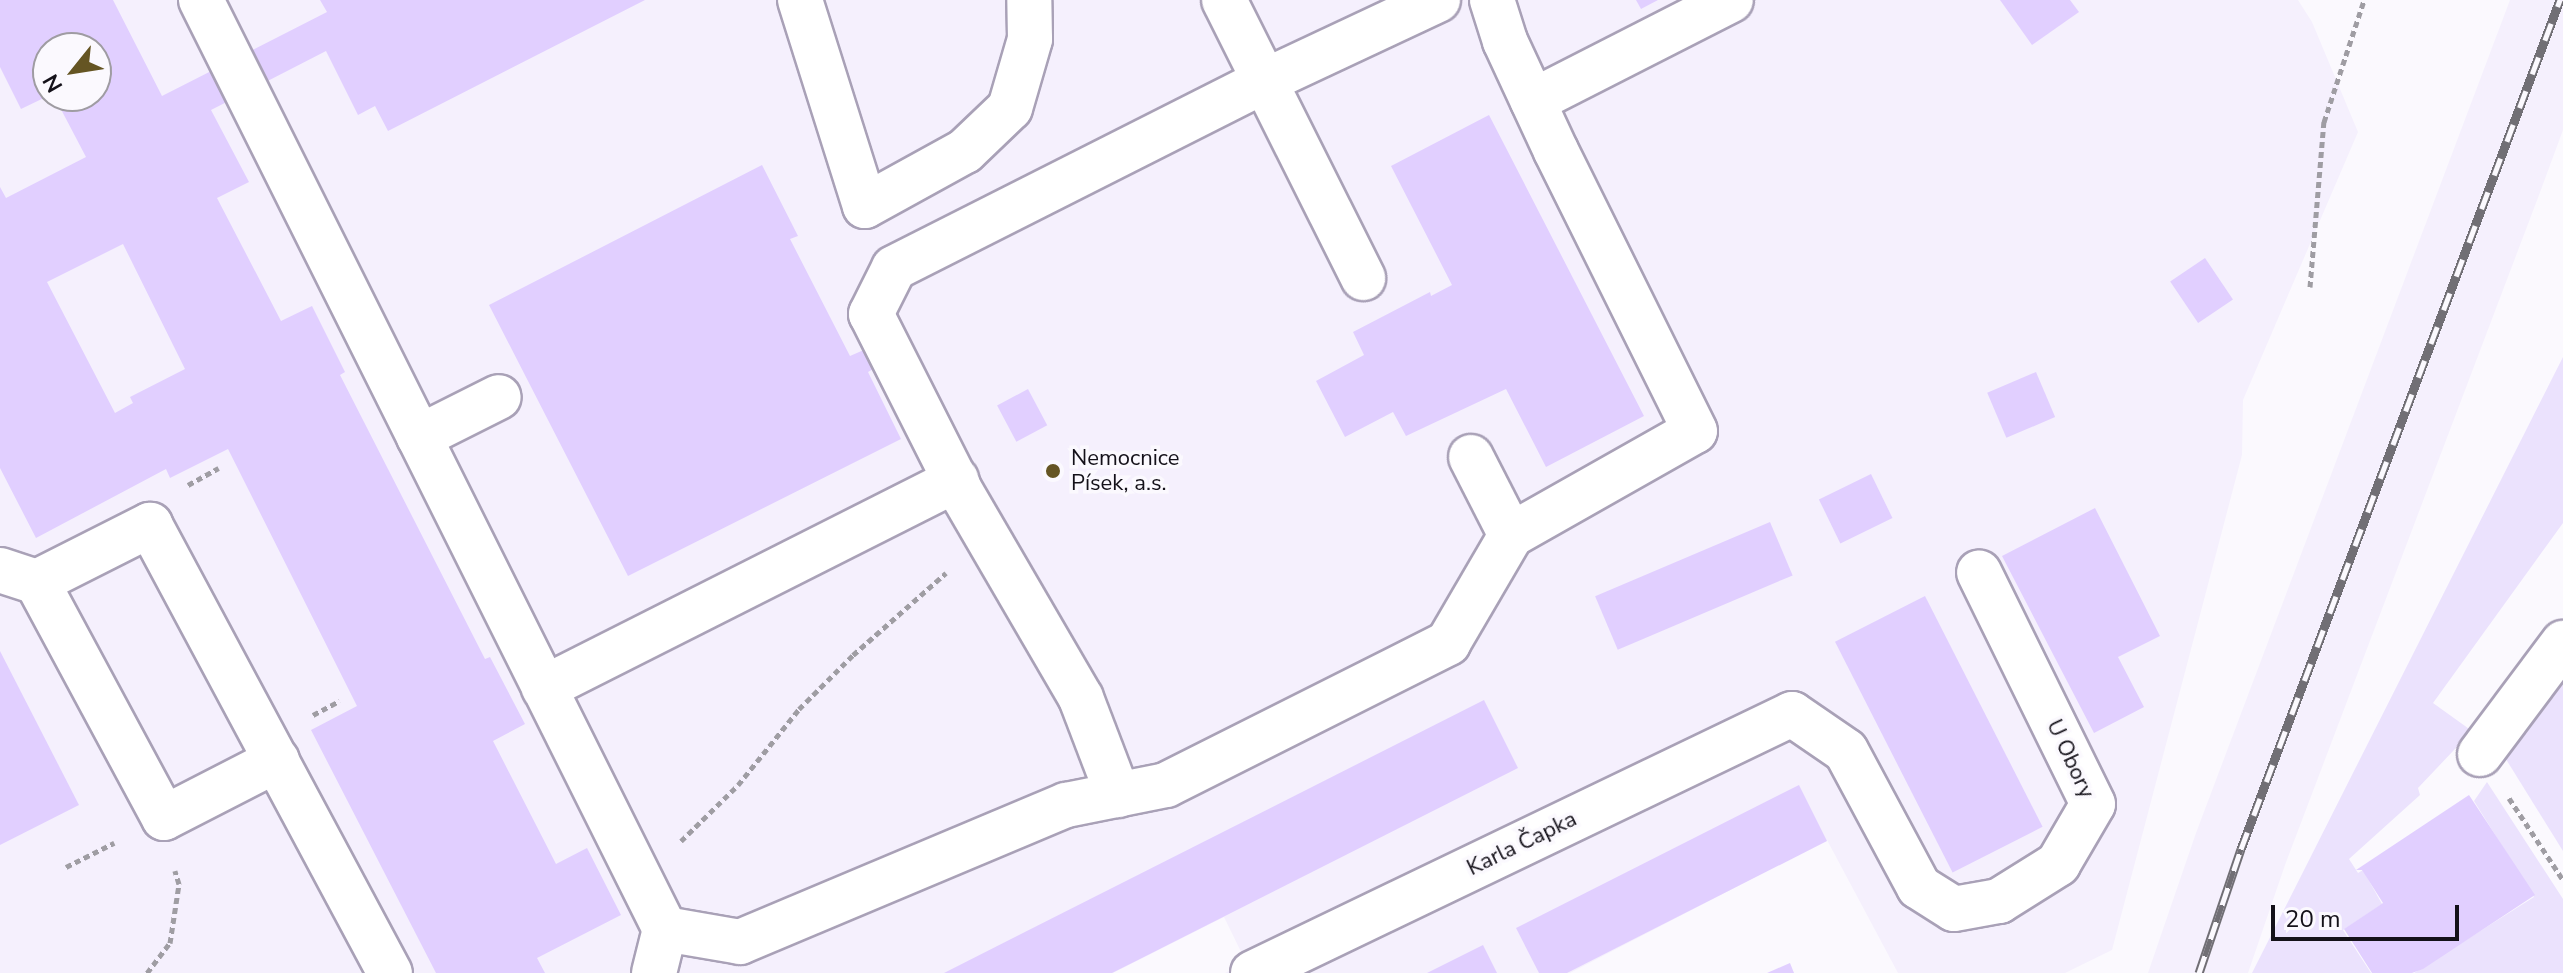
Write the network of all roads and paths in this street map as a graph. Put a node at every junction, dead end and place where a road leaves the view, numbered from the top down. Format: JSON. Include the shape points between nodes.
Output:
{"nodes":[{"id":1,"x":201,"y":0,"type":"edge"},
{"id":2,"x":800,"y":0,"type":"edge"},
{"id":3,"x":1029,"y":0,"type":"edge"},
{"id":4,"x":1224,"y":0,"type":"edge"},
{"id":5,"x":1438,"y":0,"type":"edge"},
{"id":6,"x":1492,"y":0,"type":"edge"},
{"id":7,"x":1731,"y":0,"type":"edge"},
{"id":8,"x":2364,"y":0,"type":"edge"},
{"id":9,"x":1265,"y":81,"type":"junction"},
{"id":10,"x":1533,"y":101,"type":"junction"},
{"id":11,"x":865,"y":206,"type":"junction"},
{"id":12,"x":894,"y":268,"type":"junction"},
{"id":13,"x":1363,"y":278,"type":"dead end"},
{"id":14,"x":2310,"y":287,"type":"dead end"},
{"id":15,"x":499,"y":397,"type":"dead end"},
{"id":16,"x":419,"y":437,"type":"junction"},
{"id":17,"x":1471,"y":457,"type":"dead end"},
{"id":18,"x":956,"y":480,"type":"junction"},
{"id":19,"x":1511,"y":535,"type":"junction"},
{"id":20,"x":990,"y":541,"type":"junction"},
{"id":21,"x":10,"y":572,"type":"edge"},
{"id":22,"x":1979,"y":572,"type":"dead end"},
{"id":23,"x":2563,"y":643,"type":"edge"},
{"id":24,"x":544,"y":688,"type":"junction"},
{"id":25,"x":1792,"y":714,"type":"joint"},
{"id":26,"x":2480,"y":754,"type":"joint"},
{"id":27,"x":277,"y":760,"type":"junction"},
{"id":28,"x":1118,"y":795,"type":"junction"},
{"id":29,"x":164,"y":818,"type":"junction"},
{"id":30,"x":66,"y":867,"type":"dead end"},
{"id":31,"x":2563,"y":880,"type":"edge"},
{"id":32,"x":644,"y":886,"type":"junction"},
{"id":33,"x":665,"y":929,"type":"junction"},
{"id":34,"x":147,"y":973,"type":"edge"},
{"id":35,"x":390,"y":973,"type":"edge"},
{"id":36,"x":654,"y":973,"type":"edge"},
{"id":37,"x":1253,"y":973,"type":"edge"}],
"edges":[{"from":1,"to":16,"type":"street"},
{"from":2,"to":11,"type":"street"},
{"from":3,"to":11,"type":"street","via":[[1030,39],[1010,108],[965,151]]},
{"from":4,"to":9,"type":"street"},
{"from":5,"to":9,"type":"street"},
{"from":6,"to":10,"type":"street"},
{"from":7,"to":10,"type":"street"},
{"from":8,"to":14,"type":"path","via":[[2324,122]]},
{"from":9,"to":12,"type":"street"},
{"from":9,"to":13,"type":"street"},
{"from":10,"to":19,"type":"street","via":[[1695,431]]},
{"from":11,"to":12,"type":"street"},
{"from":12,"to":18,"type":"street","via":[[871,314]]},
{"from":15,"to":16,"type":"street"},
{"from":16,"to":24,"type":"street"},
{"from":17,"to":19,"type":"street"},
{"from":18,"to":20,"type":"street"},
{"from":18,"to":24,"type":"street"},
{"from":19,"to":28,"type":"street","via":[[1448,643],[1166,785]]},
{"from":20,"to":28,"type":"street","via":[[1081,698]]},
{"from":20,"to":32,"type":"path","via":[[925,588],[853,655]]},
{"from":21,"to":27,"type":"street","via":[[150,525]]},
{"from":21,"to":29,"type":"street"},
{"from":22,"to":25,"type":"street","name":"U Obory","via":[[2093,804],[2058,864],[1999,901],[1954,909],[1919,887],[1846,751]]},
{"from":23,"to":26,"type":"street"},
{"from":24,"to":32,"type":"street"},
{"from":25,"to":37,"type":"street","name":"Karla Čapka"},
{"from":26,"to":31,"type":"path"},
{"from":27,"to":29,"type":"street"},
{"from":27,"to":35,"type":"street"},
{"from":28,"to":33,"type":"street","via":[[1066,805],[740,942]]},
{"from":29,"to":30,"type":"path"},
{"from":29,"to":34,"type":"path","via":[[179,884],[170,943]]},
{"from":32,"to":33,"type":"street"},
{"from":33,"to":36,"type":"street"}]}
